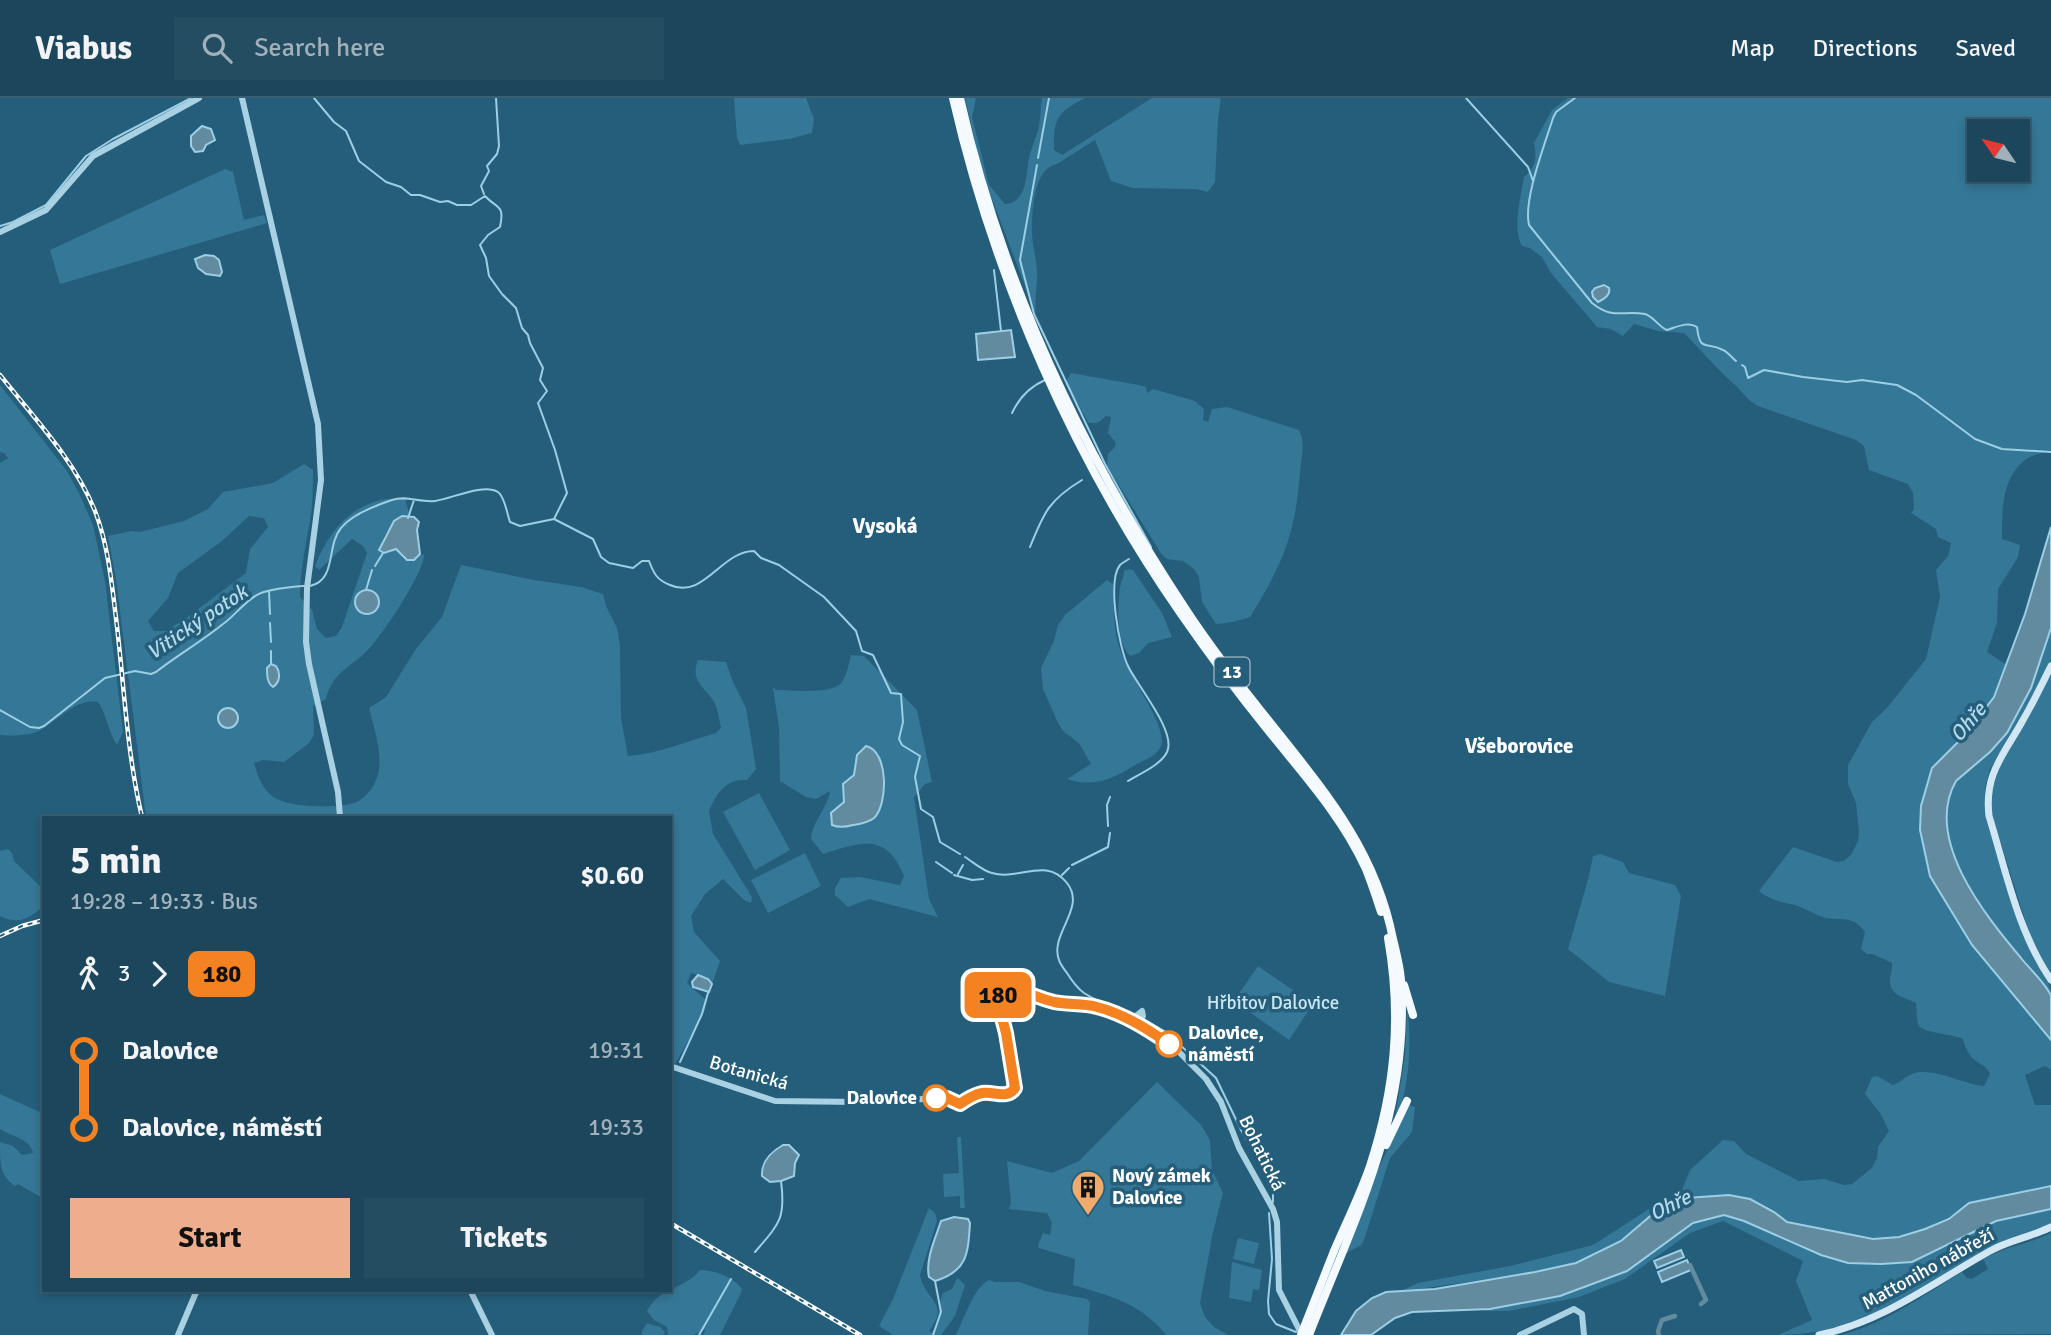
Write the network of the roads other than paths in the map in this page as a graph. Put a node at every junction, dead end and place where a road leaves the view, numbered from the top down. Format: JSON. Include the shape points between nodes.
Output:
{"nodes":[{"id":1,"x":199,"y":98,"type":"edge"},
{"id":2,"x":242,"y":98,"type":"edge"},
{"id":3,"x":953,"y":98,"type":"edge"},
{"id":4,"x":960,"y":98,"type":"edge"},
{"id":5,"x":0,"y":232,"type":"edge"},
{"id":6,"x":2051,"y":666,"type":"edge"},
{"id":7,"x":340,"y":816,"type":"edge"},
{"id":8,"x":1401,"y":976,"type":"junction"},
{"id":9,"x":2051,"y":980,"type":"edge"},
{"id":10,"x":1413,"y":1015,"type":"dead end"},
{"id":11,"x":672,"y":1067,"type":"edge"},
{"id":12,"x":947,"y":1098,"type":"joint"},
{"id":13,"x":1406,"y":1101,"type":"dead end"},
{"id":14,"x":1375,"y":1170,"type":"junction"},
{"id":15,"x":2051,"y":1227,"type":"edge"},
{"id":16,"x":1338,"y":1252,"type":"junction"},
{"id":17,"x":196,"y":1292,"type":"edge"},
{"id":18,"x":472,"y":1292,"type":"edge"},
{"id":19,"x":178,"y":1335,"type":"edge"},
{"id":20,"x":492,"y":1335,"type":"edge"},
{"id":21,"x":1302,"y":1335,"type":"edge"},
{"id":22,"x":1309,"y":1335,"type":"edge"},
{"id":23,"x":1520,"y":1335,"type":"edge"},
{"id":24,"x":1584,"y":1335,"type":"edge"},
{"id":25,"x":1819,"y":1335,"type":"edge"}],
"edges":[{"from":1,"to":5,"type":"street","via":[[93,156],[46,209]]},
{"from":2,"to":7,"type":"street","via":[[318,424],[321,480],[307,588],[306,642]]},
{"from":3,"to":16,"type":"highway","number":"13","via":[[1010,284],[1092,468],[1180,612],[1337,818],[1365,867],[1385,925],[1395,978],[1392,1076],[1369,1168]]},
{"from":4,"to":8,"type":"highway","number":"13","via":[[1016,282],[1082,433],[1119,504],[1184,608],[1348,824],[1370,864],[1390,922]]},
{"from":6,"to":9,"type":"main road","via":[[1993,770],[1987,799],[2029,940]]},
{"from":8,"to":10,"type":"highway"},
{"from":8,"to":14,"type":"highway","number":"13","via":[[1398,1076]]},
{"from":11,"to":12,"type":"street","name":"Botanická","via":[[775,1101]]},
{"from":12,"to":21,"type":"street","name":"Bohatická","via":[[960,1104],[986,1092],[1008,1095],[1015,1088],[996,995],[1024,990],[1058,1003],[1138,1018],[1196,1068],[1221,1102],[1239,1148],[1273,1209],[1279,1290]]},
{"from":13,"to":14,"type":"highway"},
{"from":14,"to":16,"type":"highway","number":"13"},
{"from":15,"to":25,"type":"main road","name":"Mattoniho nábřeží","via":[[1997,1247],[1871,1320]]},
{"from":16,"to":21,"type":"highway","number":"13","bridge":true},
{"from":16,"to":22,"type":"highway","number":"13"},
{"from":17,"to":19,"type":"street"},
{"from":18,"to":20,"type":"street"},
{"from":23,"to":24,"type":"street","via":[[1572,1309],[1582,1314]]}]}
